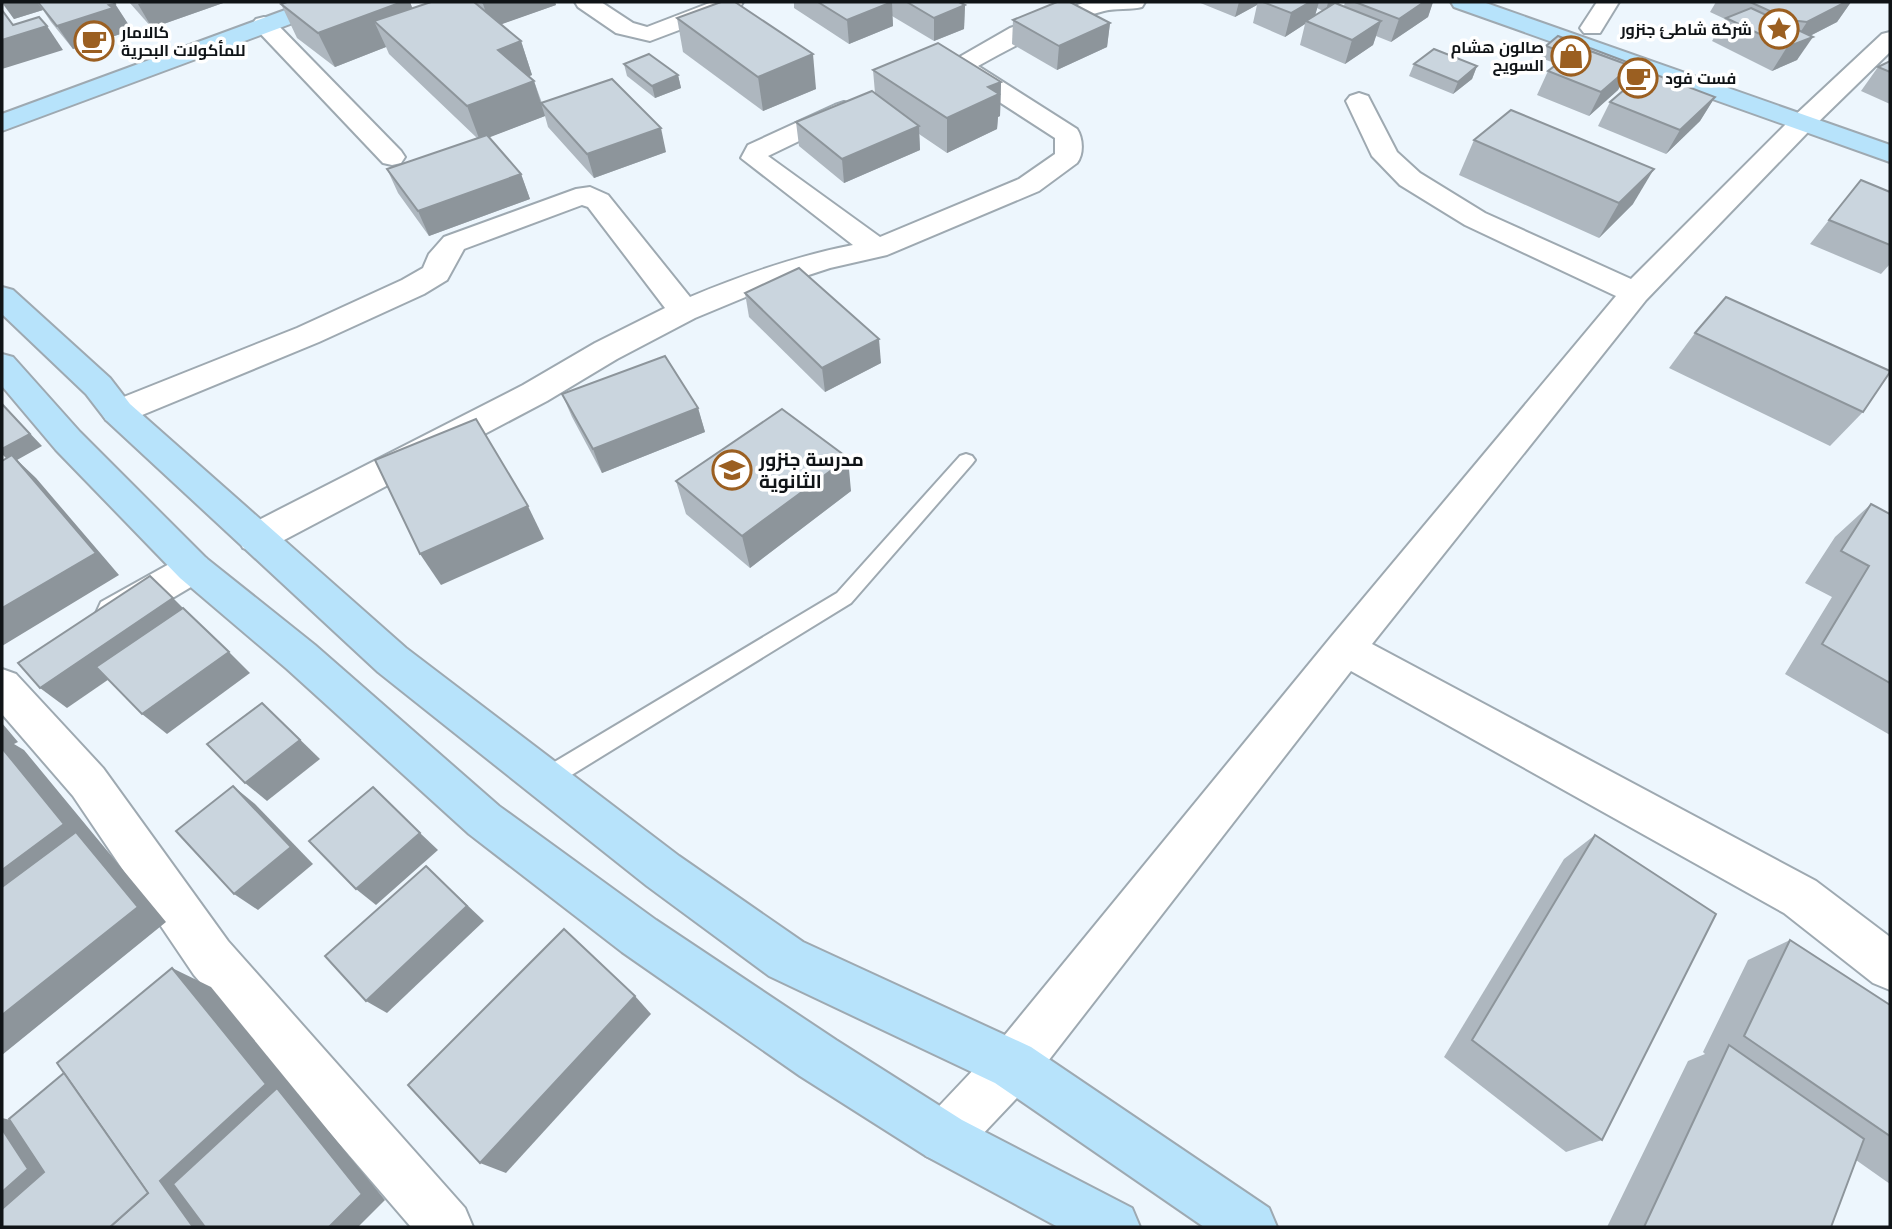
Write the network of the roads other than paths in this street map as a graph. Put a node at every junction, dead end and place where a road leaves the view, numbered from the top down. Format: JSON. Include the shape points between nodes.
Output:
{"nodes":[{"id":1,"x":283,"y":2,"type":"edge"},
{"id":2,"x":328,"y":2,"type":"edge"},
{"id":3,"x":586,"y":2,"type":"edge"},
{"id":4,"x":732,"y":2,"type":"edge"},
{"id":5,"x":1134,"y":2,"type":"edge"},
{"id":6,"x":1462,"y":2,"type":"edge"},
{"id":7,"x":1515,"y":2,"type":"edge"},
{"id":8,"x":1608,"y":2,"type":"edge"},
{"id":9,"x":264,"y":24,"type":"junction"},
{"id":10,"x":1592,"y":28,"type":"junction"},
{"id":11,"x":1890,"y":39,"type":"edge"},
{"id":12,"x":961,"y":66,"type":"junction"},
{"id":13,"x":911,"y":78,"type":"edge"},
{"id":14,"x":864,"y":100,"type":"edge"},
{"id":15,"x":1359,"y":101,"type":"dead end"},
{"id":16,"x":2,"y":103,"type":"edge"},
{"id":17,"x":1826,"y":114,"type":"junction"},
{"id":18,"x":2,"y":123,"type":"edge"},
{"id":19,"x":1890,"y":153,"type":"edge"},
{"id":20,"x":392,"y":157,"type":"dead end"},
{"id":21,"x":877,"y":249,"type":"junction"},
{"id":22,"x":1634,"y":293,"type":"junction"},
{"id":23,"x":2,"y":297,"type":"edge"},
{"id":24,"x":684,"y":311,"type":"junction"},
{"id":25,"x":2,"y":365,"type":"edge"},
{"id":26,"x":118,"y":412,"type":"junction"},
{"id":27,"x":966,"y":460,"type":"dead end"},
{"id":28,"x":256,"y":538,"type":"junction"},
{"id":29,"x":193,"y":568,"type":"junction"},
{"id":30,"x":85,"y":631,"type":"edge"},
{"id":31,"x":1345,"y":649,"type":"junction"},
{"id":32,"x":10,"y":677,"type":"edge"},
{"id":33,"x":544,"y":780,"type":"junction"},
{"id":34,"x":1890,"y":965,"type":"edge"},
{"id":35,"x":1013,"y":1065,"type":"junction"},
{"id":36,"x":944,"y":1138,"type":"junction"},
{"id":37,"x":446,"y":1227,"type":"edge"},
{"id":38,"x":1113,"y":1227,"type":"edge"},
{"id":39,"x":1250,"y":1227,"type":"edge"}],
"edges":[{"from":1,"to":16,"type":"street","via":[[89,68]]},
{"from":2,"to":9,"type":"street"},
{"from":3,"to":4,"type":"street","via":[[640,35]]},
{"from":5,"to":12,"type":"street","via":[[1105,3],[1060,17],[1018,33]]},
{"from":6,"to":17,"type":"street"},
{"from":7,"to":10,"type":"street"},
{"from":8,"to":10,"type":"street"},
{"from":9,"to":18,"type":"street"},
{"from":9,"to":20,"type":"street"},
{"from":10,"to":17,"type":"street"},
{"from":11,"to":17,"type":"street"},
{"from":12,"to":13,"type":"street","via":[[935,67]]},
{"from":12,"to":21,"type":"street","via":[[1068,135],[1068,157],[1029,185]]},
{"from":14,"to":21,"type":"street","via":[[757,151],[754,158]]},
{"from":15,"to":22,"type":"street","via":[[1385,156],[1410,179],[1475,219]]},
{"from":17,"to":19,"type":"street"},
{"from":17,"to":22,"type":"street"},
{"from":21,"to":24,"type":"street","via":[[761,280]]},
{"from":22,"to":31,"type":"street"},
{"from":23,"to":26,"type":"street","via":[[98,386]]},
{"from":24,"to":26,"type":"street","via":[[598,201],[590,195],[576,197],[454,243],[436,272],[413,286]]},
{"from":24,"to":28,"type":"street"},
{"from":25,"to":29,"type":"street","via":[[68,441]]},
{"from":26,"to":28,"type":"street"},
{"from":27,"to":33,"type":"lane","via":[[844,598]]},
{"from":28,"to":33,"type":"street","via":[[393,660]]},
{"from":29,"to":30,"type":"street"},
{"from":29,"to":36,"type":"street","via":[[495,828],[639,936]]},
{"from":31,"to":34,"type":"street","via":[[1800,897]]},
{"from":31,"to":35,"type":"street"},
{"from":32,"to":37,"type":"street","via":[[88,782],[195,972]]},
{"from":33,"to":35,"type":"street","via":[[786,959]]},
{"from":35,"to":36,"type":"street"},
{"from":35,"to":39,"type":"street"},
{"from":36,"to":38,"type":"street"}]}
